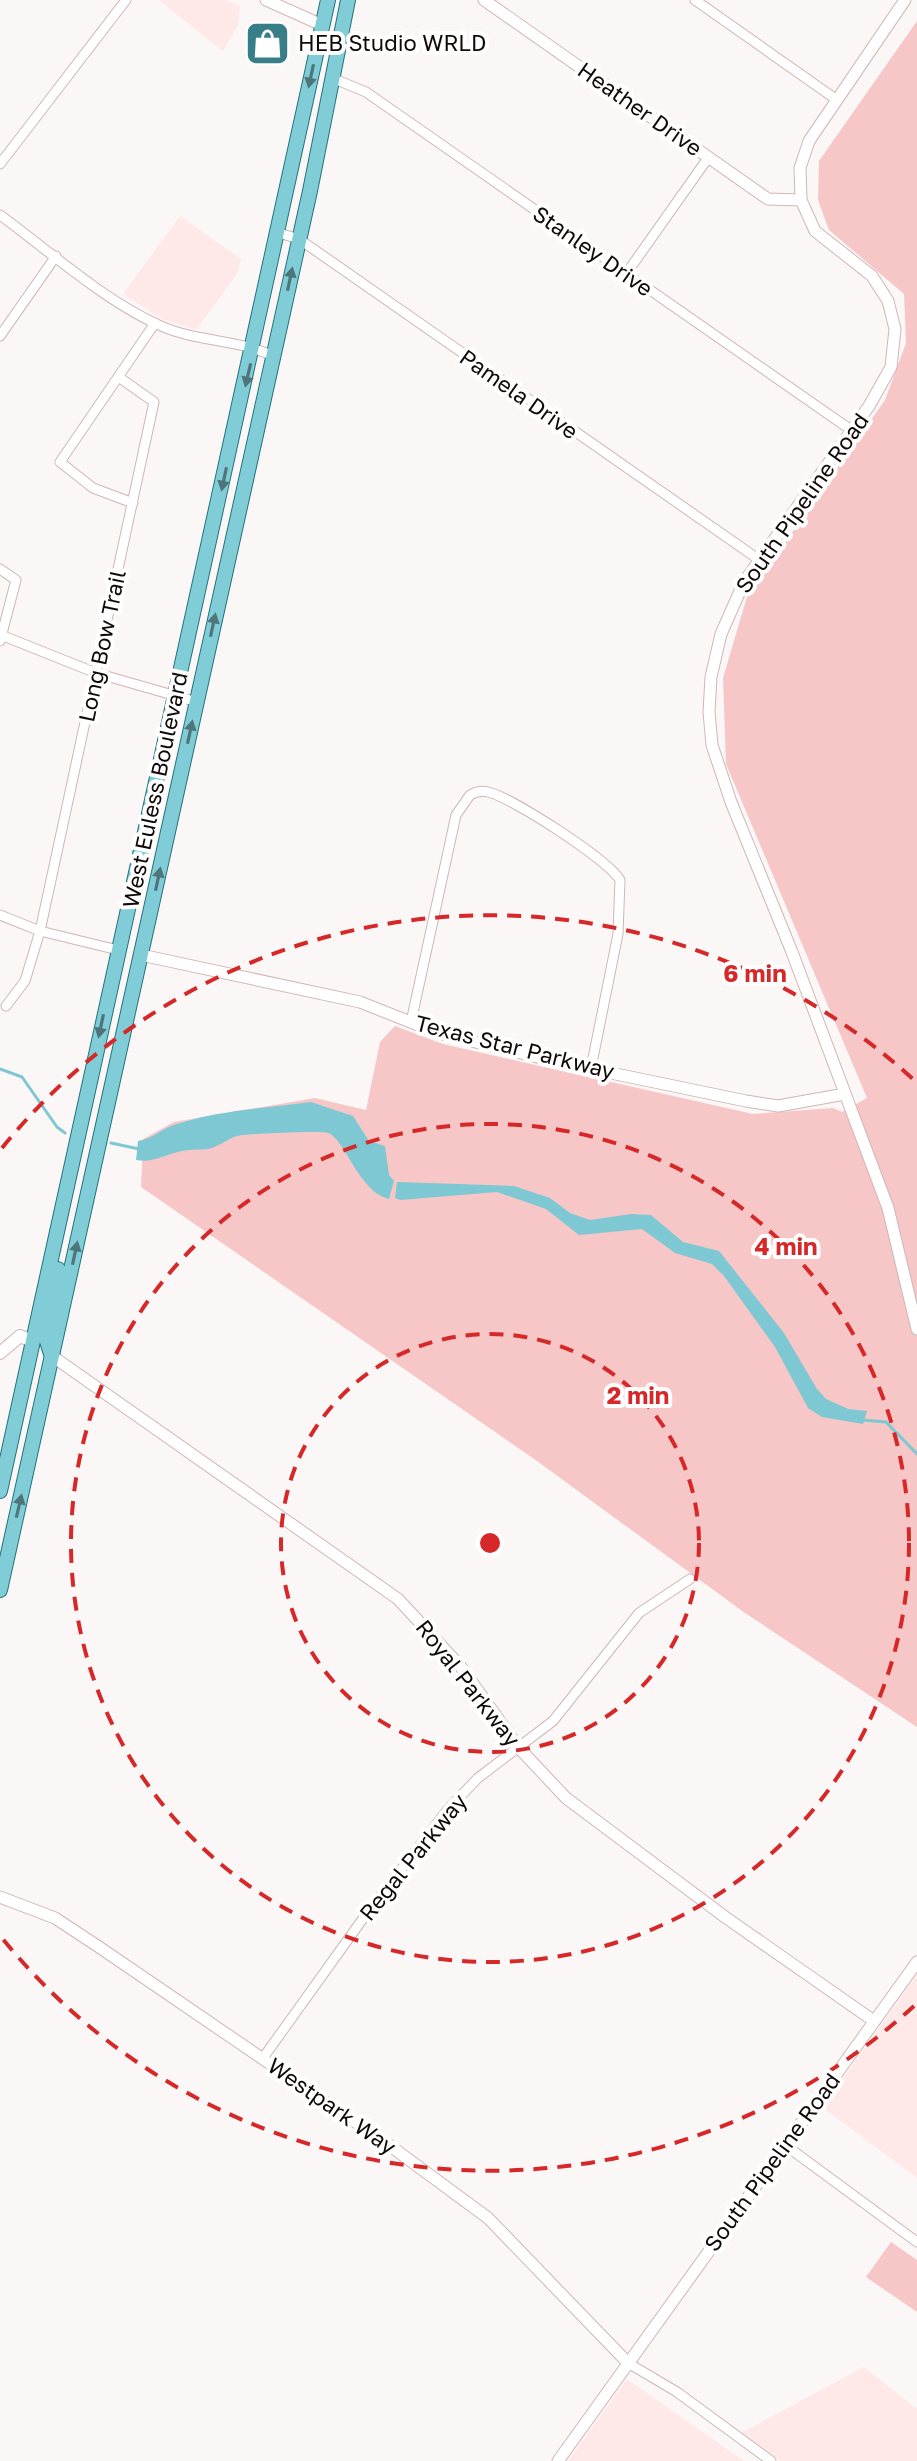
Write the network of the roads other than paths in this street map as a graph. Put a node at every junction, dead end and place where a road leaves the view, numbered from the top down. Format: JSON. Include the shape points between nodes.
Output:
{"nodes":[{"id":1,"x":126,"y":0,"type":"edge"},
{"id":2,"x":266,"y":0,"type":"edge"},
{"id":3,"x":328,"y":0,"type":"edge"},
{"id":4,"x":348,"y":0,"type":"edge"},
{"id":5,"x":484,"y":0,"type":"edge"},
{"id":6,"x":695,"y":0,"type":"edge"},
{"id":7,"x":905,"y":0,"type":"edge"},
{"id":8,"x":322,"y":25,"type":"junction"},
{"id":9,"x":332,"y":78,"type":"junction"},
{"id":10,"x":837,"y":100,"type":"junction"},
{"id":11,"x":708,"y":158,"type":"junction"},
{"id":12,"x":0,"y":164,"type":"edge"},
{"id":13,"x":801,"y":200,"type":"junction"},
{"id":14,"x":0,"y":215,"type":"edge"},
{"id":15,"x":279,"y":233,"type":"junction"},
{"id":16,"x":299,"y":239,"type":"junction"},
{"id":17,"x":56,"y":256,"type":"junction"},
{"id":18,"x":626,"y":274,"type":"junction"},
{"id":19,"x":155,"y":323,"type":"junction"},
{"id":20,"x":0,"y":336,"type":"edge"},
{"id":21,"x":254,"y":346,"type":"junction"},
{"id":22,"x":273,"y":356,"type":"junction"},
{"id":23,"x":120,"y":378,"type":"junction"},
{"id":24,"x":851,"y":430,"type":"junction"},
{"id":25,"x":133,"y":503,"type":"junction"},
{"id":26,"x":758,"y":559,"type":"junction"},
{"id":27,"x":0,"y":569,"type":"edge"},
{"id":28,"x":1,"y":638,"type":"edge"},
{"id":29,"x":96,"y":673,"type":"junction"},
{"id":30,"x":177,"y":695,"type":"junction"},
{"id":31,"x":197,"y":702,"type":"junction"},
{"id":32,"x":0,"y":915,"type":"edge"},
{"id":33,"x":40,"y":931,"type":"junction"},
{"id":34,"x":118,"y":950,"type":"junction"},
{"id":35,"x":141,"y":955,"type":"junction"},
{"id":36,"x":6,"y":1006,"type":"dead end"},
{"id":37,"x":411,"y":1022,"type":"junction"},
{"id":38,"x":591,"y":1068,"type":"junction"},
{"id":39,"x":845,"y":1094,"type":"junction"},
{"id":40,"x":53,"y":1248,"type":"junction"},
{"id":41,"x":917,"y":1329,"type":"edge"},
{"id":42,"x":32,"y":1341,"type":"junction"},
{"id":43,"x":0,"y":1353,"type":"edge"},
{"id":44,"x":52,"y":1356,"type":"junction"},
{"id":45,"x":25,"y":1478,"type":"junction"},
{"id":46,"x":0,"y":1491,"type":"edge"},
{"id":47,"x":690,"y":1579,"type":"dead end"},
{"id":48,"x":0,"y":1590,"type":"edge"},
{"id":49,"x":519,"y":1748,"type":"junction"},
{"id":50,"x":0,"y":1897,"type":"edge"},
{"id":51,"x":917,"y":1962,"type":"edge"},
{"id":52,"x":874,"y":2021,"type":"junction"},
{"id":53,"x":263,"y":2058,"type":"junction"},
{"id":54,"x":785,"y":2145,"type":"junction"},
{"id":55,"x":917,"y":2242,"type":"edge"},
{"id":56,"x":628,"y":2363,"type":"junction"},
{"id":57,"x":558,"y":2461,"type":"edge"},
{"id":58,"x":771,"y":2461,"type":"edge"}],
"edges":[{"from":1,"to":12,"type":"street"},
{"from":2,"to":8,"type":"street"},
{"from":3,"to":8,"type":"main road","name":"West Euless Boulevard"},
{"from":4,"to":9,"type":"main road","name":"West Euless Boulevard"},
{"from":5,"to":11,"type":"street","name":"Heather Drive"},
{"from":6,"to":10,"type":"street"},
{"from":7,"to":10,"type":"street"},
{"from":8,"to":15,"type":"main road","name":"West Euless Boulevard","one_way":true},
{"from":9,"to":16,"type":"main road","name":"West Euless Boulevard"},
{"from":9,"to":18,"type":"street","name":"Stanley Drive","via":[[366,92]]},
{"from":10,"to":13,"type":"street","via":[[803,152]]},
{"from":11,"to":13,"type":"street","name":"Heather Drive","via":[[768,199]]},
{"from":11,"to":18,"type":"street"},
{"from":13,"to":24,"type":"street","name":"South Pipeline Road","via":[[815,231],[882,288],[893,317],[891,367]]},
{"from":14,"to":17,"type":"street"},
{"from":15,"to":16,"type":"street","name":"Pamela Drive"},
{"from":15,"to":21,"type":"main road","name":"West Euless Boulevard"},
{"from":22,"to":16,"type":"main road","name":"West Euless Boulevard","one_way":true},
{"from":16,"to":26,"type":"street","name":"Pamela Drive"},
{"from":17,"to":19,"type":"street"},
{"from":17,"to":20,"type":"street"},
{"from":18,"to":24,"type":"street","name":"Stanley Drive"},
{"from":19,"to":21,"type":"street","via":[[184,334]]},
{"from":19,"to":23,"type":"street"},
{"from":21,"to":22,"type":"street"},
{"from":21,"to":30,"type":"main road","name":"West Euless Boulevard","one_way":true},
{"from":31,"to":22,"type":"main road","name":"West Euless Boulevard","one_way":true},
{"from":23,"to":25,"type":"street","name":"Long Bow Trail","via":[[154,402]]},
{"from":23,"to":25,"type":"street","via":[[60,462],[93,488]]},
{"from":24,"to":26,"type":"street","name":"South Pipeline Road"},
{"from":25,"to":29,"type":"street","name":"Long Bow Trail"},
{"from":26,"to":39,"type":"street","name":"South Pipeline Road","via":[[721,634],[711,677],[712,745]]},
{"from":27,"to":28,"type":"street","via":[[16,580]]},
{"from":28,"to":29,"type":"street"},
{"from":29,"to":30,"type":"street"},
{"from":29,"to":33,"type":"street","name":"Long Bow Trail"},
{"from":30,"to":31,"type":"street"},
{"from":30,"to":34,"type":"main road","name":"West Euless Boulevard"},
{"from":35,"to":31,"type":"main road","name":"West Euless Boulevard","one_way":true},
{"from":32,"to":33,"type":"street"},
{"from":33,"to":34,"type":"street"},
{"from":33,"to":36,"type":"street","name":"Long Bow Trail","via":[[25,981]]},
{"from":34,"to":35,"type":"main road"},
{"from":34,"to":40,"type":"main road","name":"West Euless Boulevard","one_way":true},
{"from":35,"to":37,"type":"street","name":"Texas Star Parkway","via":[[360,1002]]},
{"from":44,"to":35,"type":"main road","name":"West Euless Boulevard","one_way":true},
{"from":37,"to":38,"type":"street","name":"Texas Star Parkway"},
{"from":37,"to":38,"type":"street","via":[[456,815],[470,795],[488,792],[592,854],[620,880],[618,934]]},
{"from":38,"to":39,"type":"street","name":"Texas Star Parkway","via":[[778,1106]]},
{"from":39,"to":41,"type":"street","name":"South Pipeline Road","via":[[888,1208]]},
{"from":40,"to":42,"type":"main road","name":"West Euless Boulevard"},
{"from":40,"to":44,"type":"main road","via":[[60,1257],[45,1335]]},
{"from":42,"to":43,"type":"main road","via":[[20,1336]]},
{"from":42,"to":45,"type":"main road","via":[[42,1359],[21,1463]]},
{"from":42,"to":46,"type":"main road","name":"West Euless Boulevard"},
{"from":44,"to":45,"type":"main road","name":"West Euless Boulevard"},
{"from":44,"to":49,"type":"street","name":"Royal Parkway","via":[[398,1599],[461,1667]]},
{"from":48,"to":45,"type":"main road","name":"West Euless Boulevard","one_way":true},
{"from":47,"to":49,"type":"street","name":"Regal Parkway","via":[[639,1613],[553,1721]]},
{"from":49,"to":52,"type":"street","name":"Royal Parkway","via":[[606,1831]]},
{"from":49,"to":53,"type":"street","name":"Regal Parkway","via":[[449,1808]]},
{"from":50,"to":53,"type":"street","name":"Westpark Way","via":[[55,1918]]},
{"from":51,"to":52,"type":"street","name":"South Pipeline Road"},
{"from":52,"to":54,"type":"street","name":"South Pipeline Road"},
{"from":53,"to":56,"type":"street","name":"Westpark Way","via":[[488,2218]]},
{"from":54,"to":55,"type":"street"},
{"from":54,"to":56,"type":"street","name":"South Pipeline Road"},
{"from":56,"to":57,"type":"street","name":"South Pipeline Road"},
{"from":56,"to":58,"type":"street"}]}
